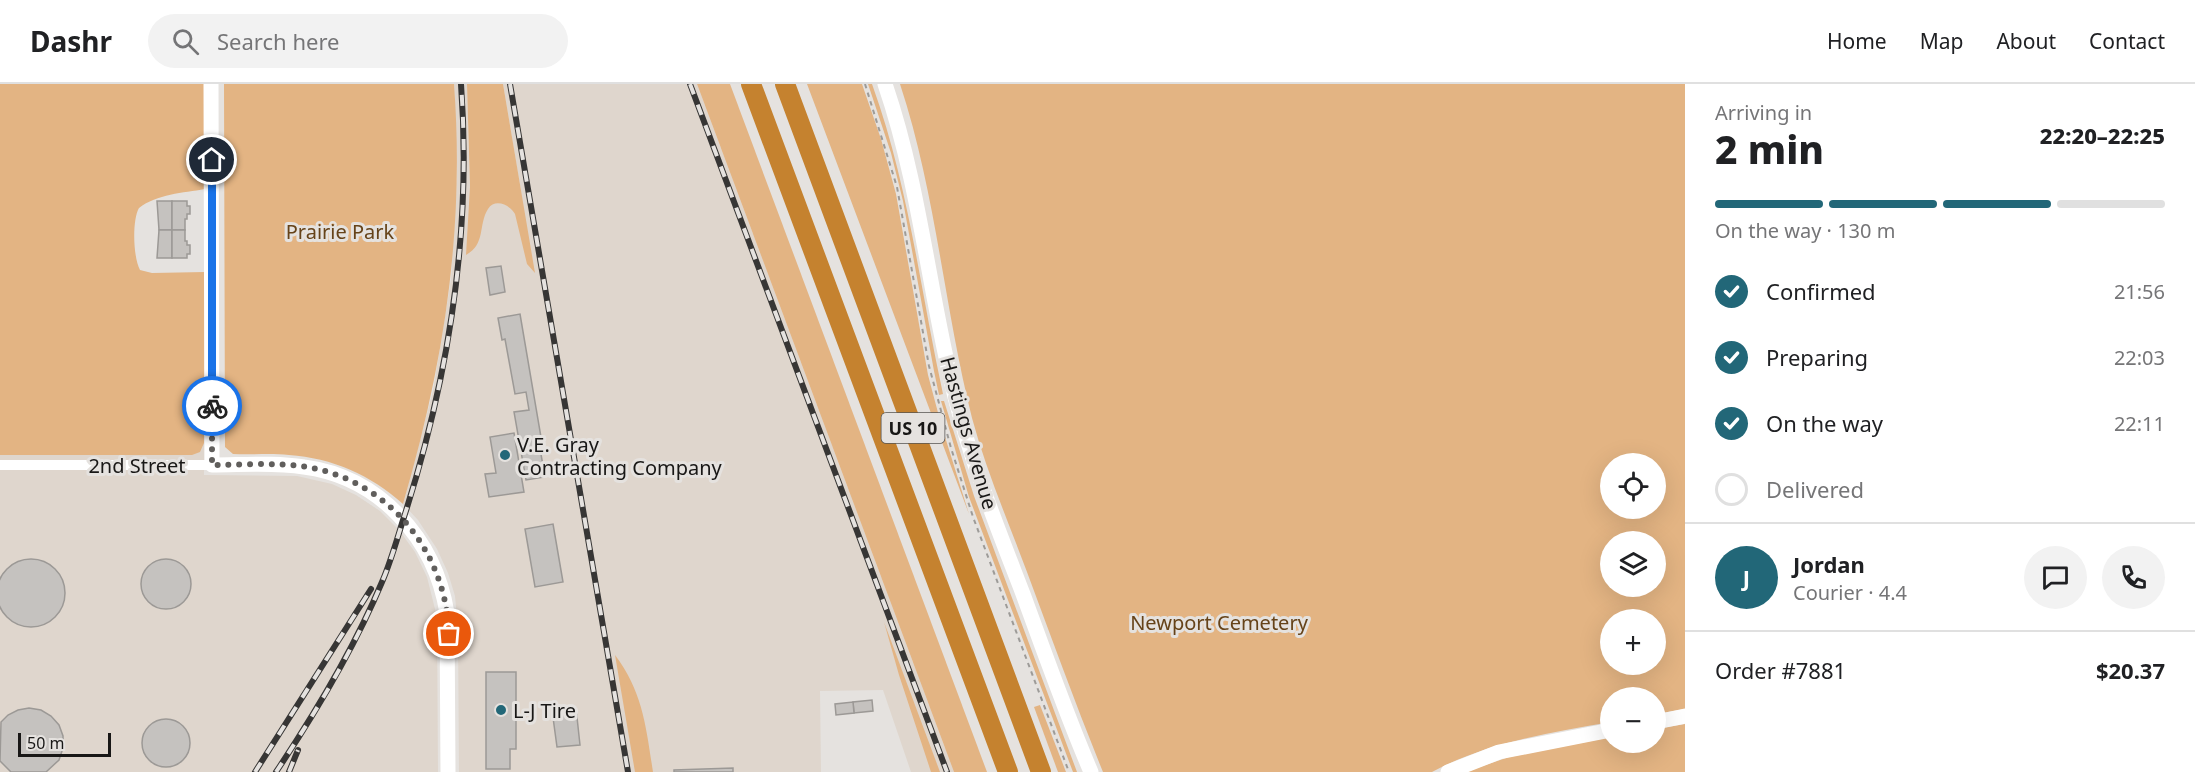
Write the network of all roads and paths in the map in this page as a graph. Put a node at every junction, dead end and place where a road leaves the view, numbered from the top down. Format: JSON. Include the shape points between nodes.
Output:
{"nodes":[{"id":1,"x":211,"y":84,"type":"edge"},
{"id":2,"x":751,"y":84,"type":"edge"},
{"id":3,"x":784,"y":84,"type":"edge"},
{"id":4,"x":885,"y":84,"type":"edge"},
{"id":5,"x":0,"y":465,"type":"edge"},
{"id":6,"x":212,"y":465,"type":"junction"},
{"id":7,"x":939,"y":589,"type":"junction"},
{"id":8,"x":1685,"y":716,"type":"edge"},
{"id":9,"x":1666,"y":720,"type":"edge"},
{"id":10,"x":1600,"y":732,"type":"edge"},
{"id":11,"x":448,"y":772,"type":"edge"},
{"id":12,"x":998,"y":772,"type":"edge"},
{"id":13,"x":1008,"y":772,"type":"edge"},
{"id":14,"x":1041,"y":772,"type":"edge"},
{"id":15,"x":1091,"y":772,"type":"edge"},
{"id":16,"x":1448,"y":772,"type":"edge"}],
"edges":[{"from":1,"to":6,"type":"street"},
{"from":2,"to":7,"type":"highway","number":"US 10"},
{"from":3,"to":14,"type":"highway","number":"US 10"},
{"from":4,"to":15,"type":"street","name":"Hastings Avenue","via":[[913,183],[943,342],[968,441]]},
{"from":5,"to":6,"type":"street","name":"2nd Street"},
{"from":6,"to":11,"type":"street","name":"2nd Street","via":[[287,465],[328,472],[367,489],[404,519],[429,555],[445,598],[449,634]]},
{"from":7,"to":12,"type":"highway"},
{"from":7,"to":13,"type":"highway","number":"US 10"},
{"from":8,"to":9,"type":"street"},
{"from":10,"to":16,"type":"street","via":[[1498,752]]}]}
